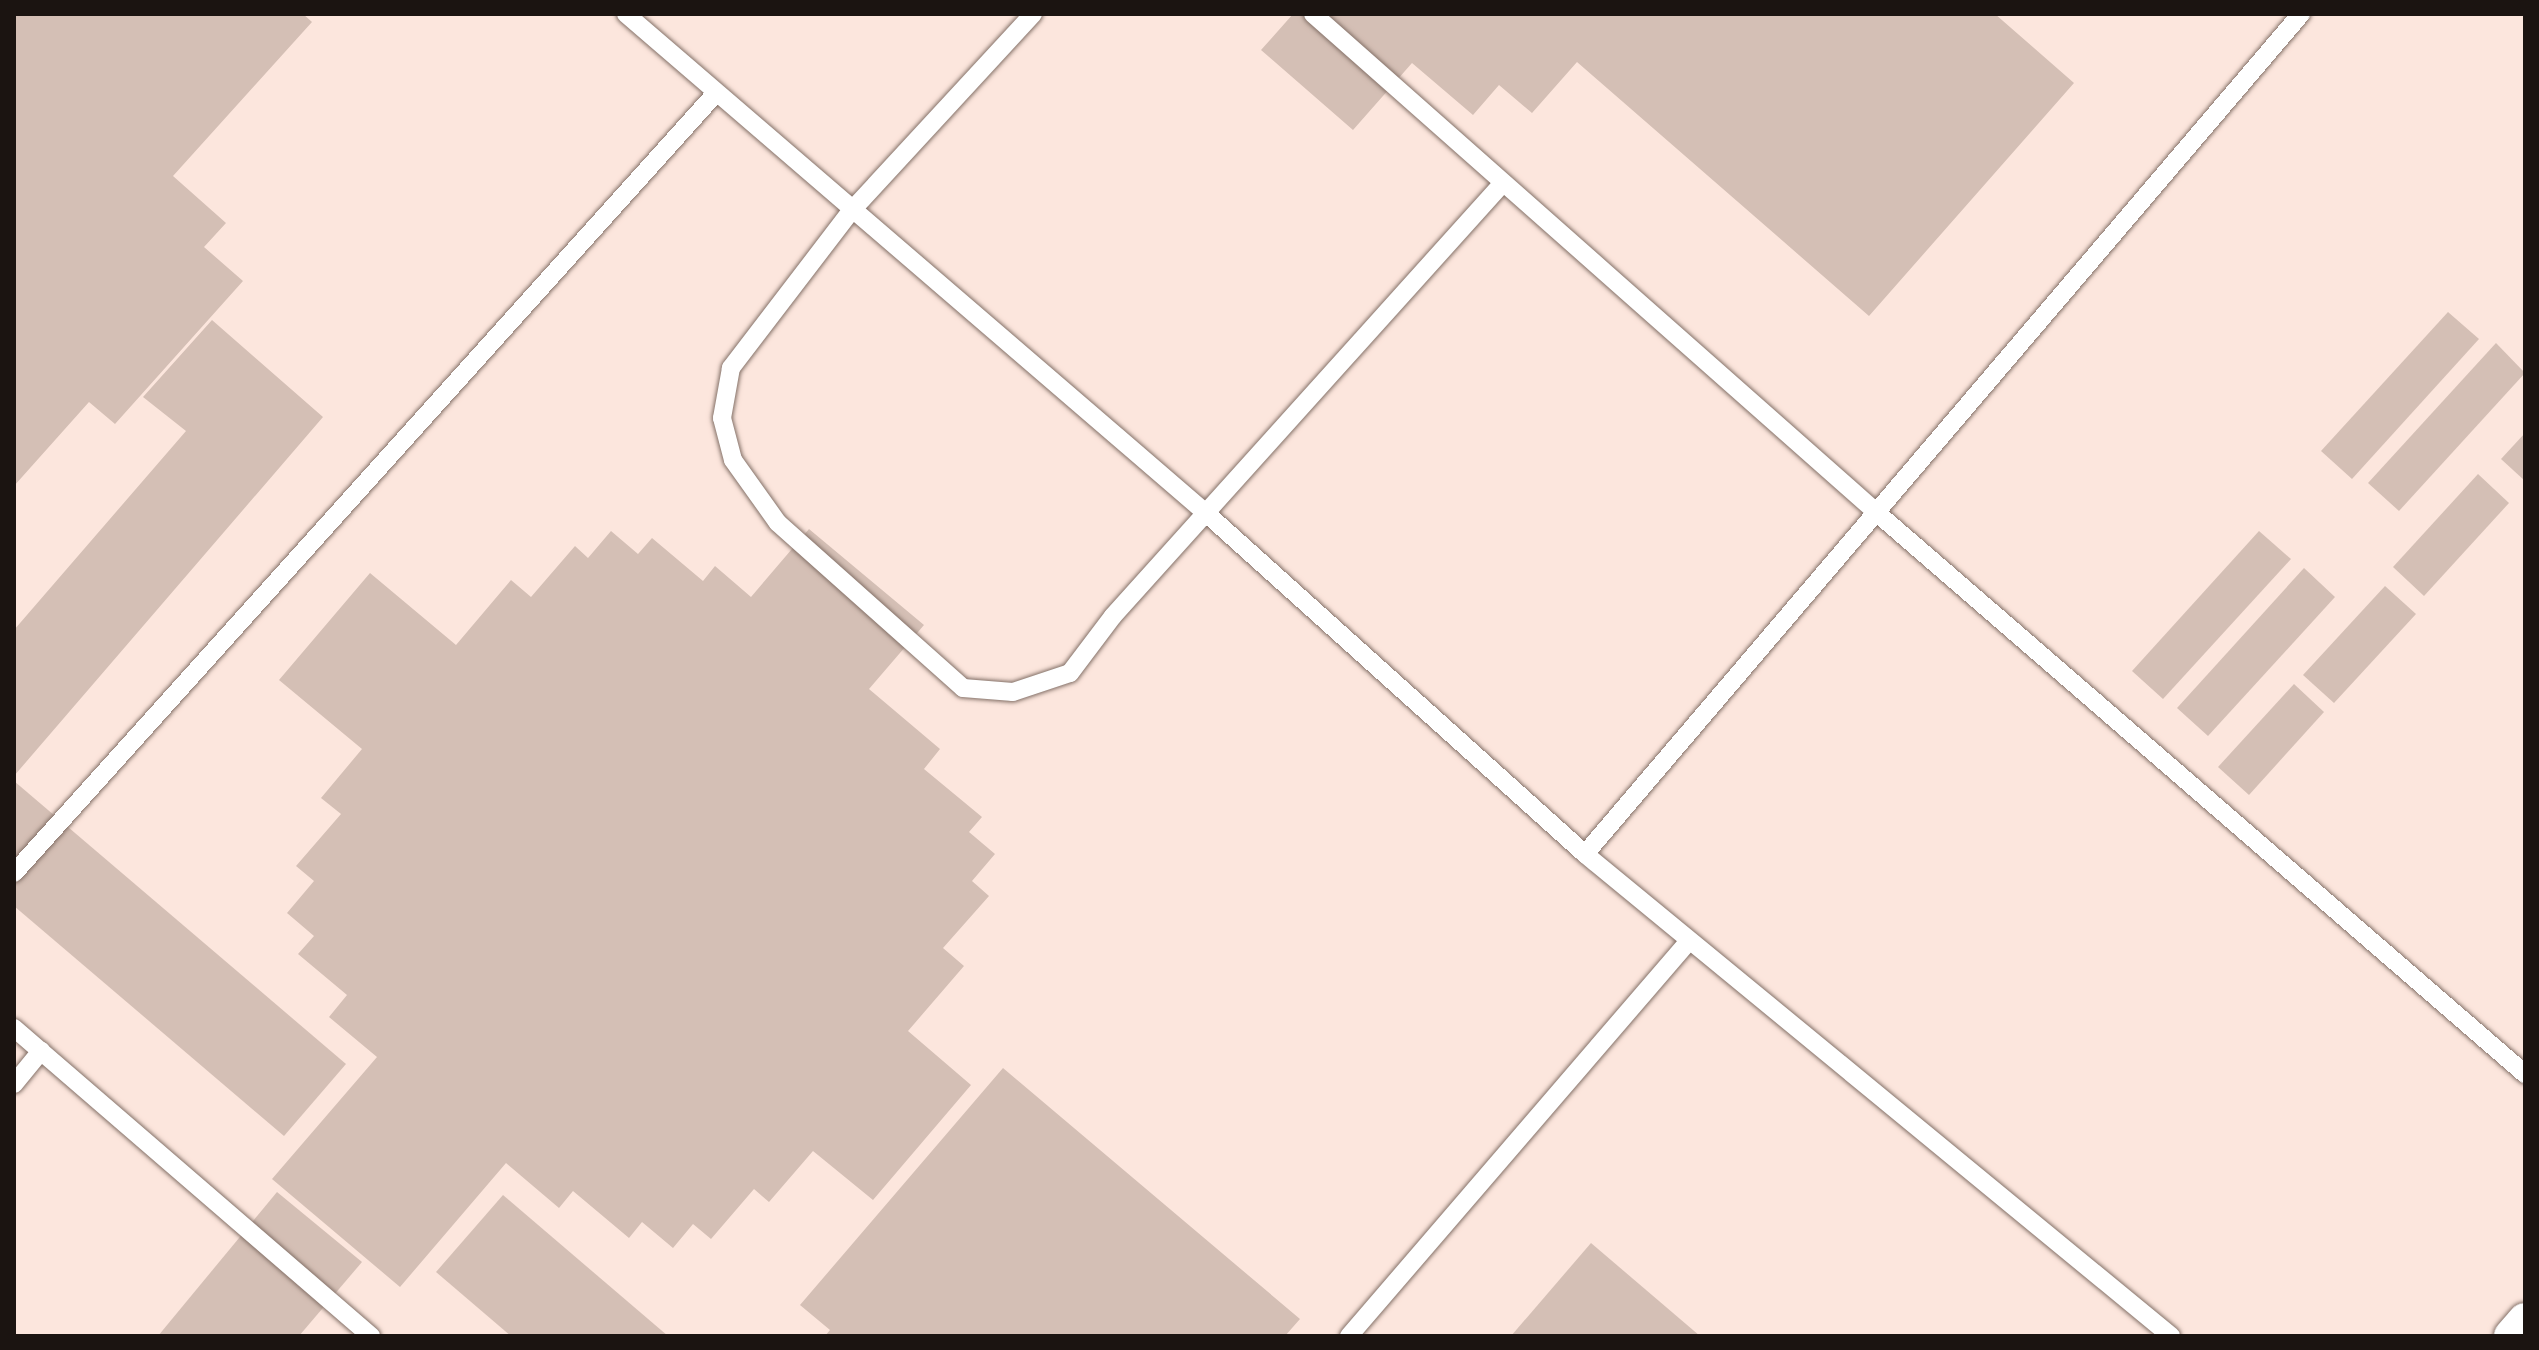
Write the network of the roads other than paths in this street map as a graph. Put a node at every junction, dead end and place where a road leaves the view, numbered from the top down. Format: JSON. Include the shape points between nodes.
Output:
{"nodes":[{"id":1,"x":626,"y":14,"type":"edge"},
{"id":2,"x":1033,"y":14,"type":"edge"},
{"id":3,"x":1313,"y":14,"type":"edge"},
{"id":4,"x":2301,"y":14,"type":"edge"},
{"id":5,"x":716,"y":93,"type":"junction"},
{"id":6,"x":1502,"y":184,"type":"junction"},
{"id":7,"x":851,"y":211,"type":"junction"},
{"id":8,"x":1876,"y":512,"type":"junction"},
{"id":9,"x":1206,"y":513,"type":"junction"},
{"id":10,"x":1585,"y":854,"type":"junction"},
{"id":11,"x":14,"y":873,"type":"edge"},
{"id":12,"x":1688,"y":942,"type":"junction"},
{"id":13,"x":14,"y":1028,"type":"edge"},
{"id":14,"x":41,"y":1051,"type":"junction"},
{"id":15,"x":2525,"y":1074,"type":"edge"},
{"id":16,"x":14,"y":1084,"type":"edge"},
{"id":17,"x":2525,"y":1320,"type":"edge"},
{"id":18,"x":371,"y":1336,"type":"edge"},
{"id":19,"x":1349,"y":1336,"type":"edge"},
{"id":20,"x":2171,"y":1336,"type":"edge"},
{"id":21,"x":2511,"y":1336,"type":"edge"}],
"edges":[{"from":1,"to":5,"type":"lane"},
{"from":2,"to":7,"type":"lane"},
{"from":3,"to":6,"type":"lane"},
{"from":4,"to":8,"type":"lane"},
{"from":5,"to":7,"type":"lane"},
{"from":5,"to":11,"type":"lane"},
{"from":6,"to":8,"type":"lane"},
{"from":6,"to":9,"type":"lane"},
{"from":7,"to":9,"type":"lane"},
{"from":7,"to":9,"type":"lane","via":[[731,368],[722,418],[733,460],[778,523],[963,688],[1013,692],[1070,673],[1113,616]]},
{"from":8,"to":10,"type":"lane"},
{"from":8,"to":15,"type":"lane"},
{"from":9,"to":10,"type":"lane"},
{"from":10,"to":12,"type":"lane"},
{"from":12,"to":19,"type":"lane"},
{"from":12,"to":20,"type":"lane"},
{"from":13,"to":14,"type":"lane"},
{"from":14,"to":16,"type":"lane"},
{"from":14,"to":18,"type":"lane"},
{"from":17,"to":21,"type":"street"}]}
